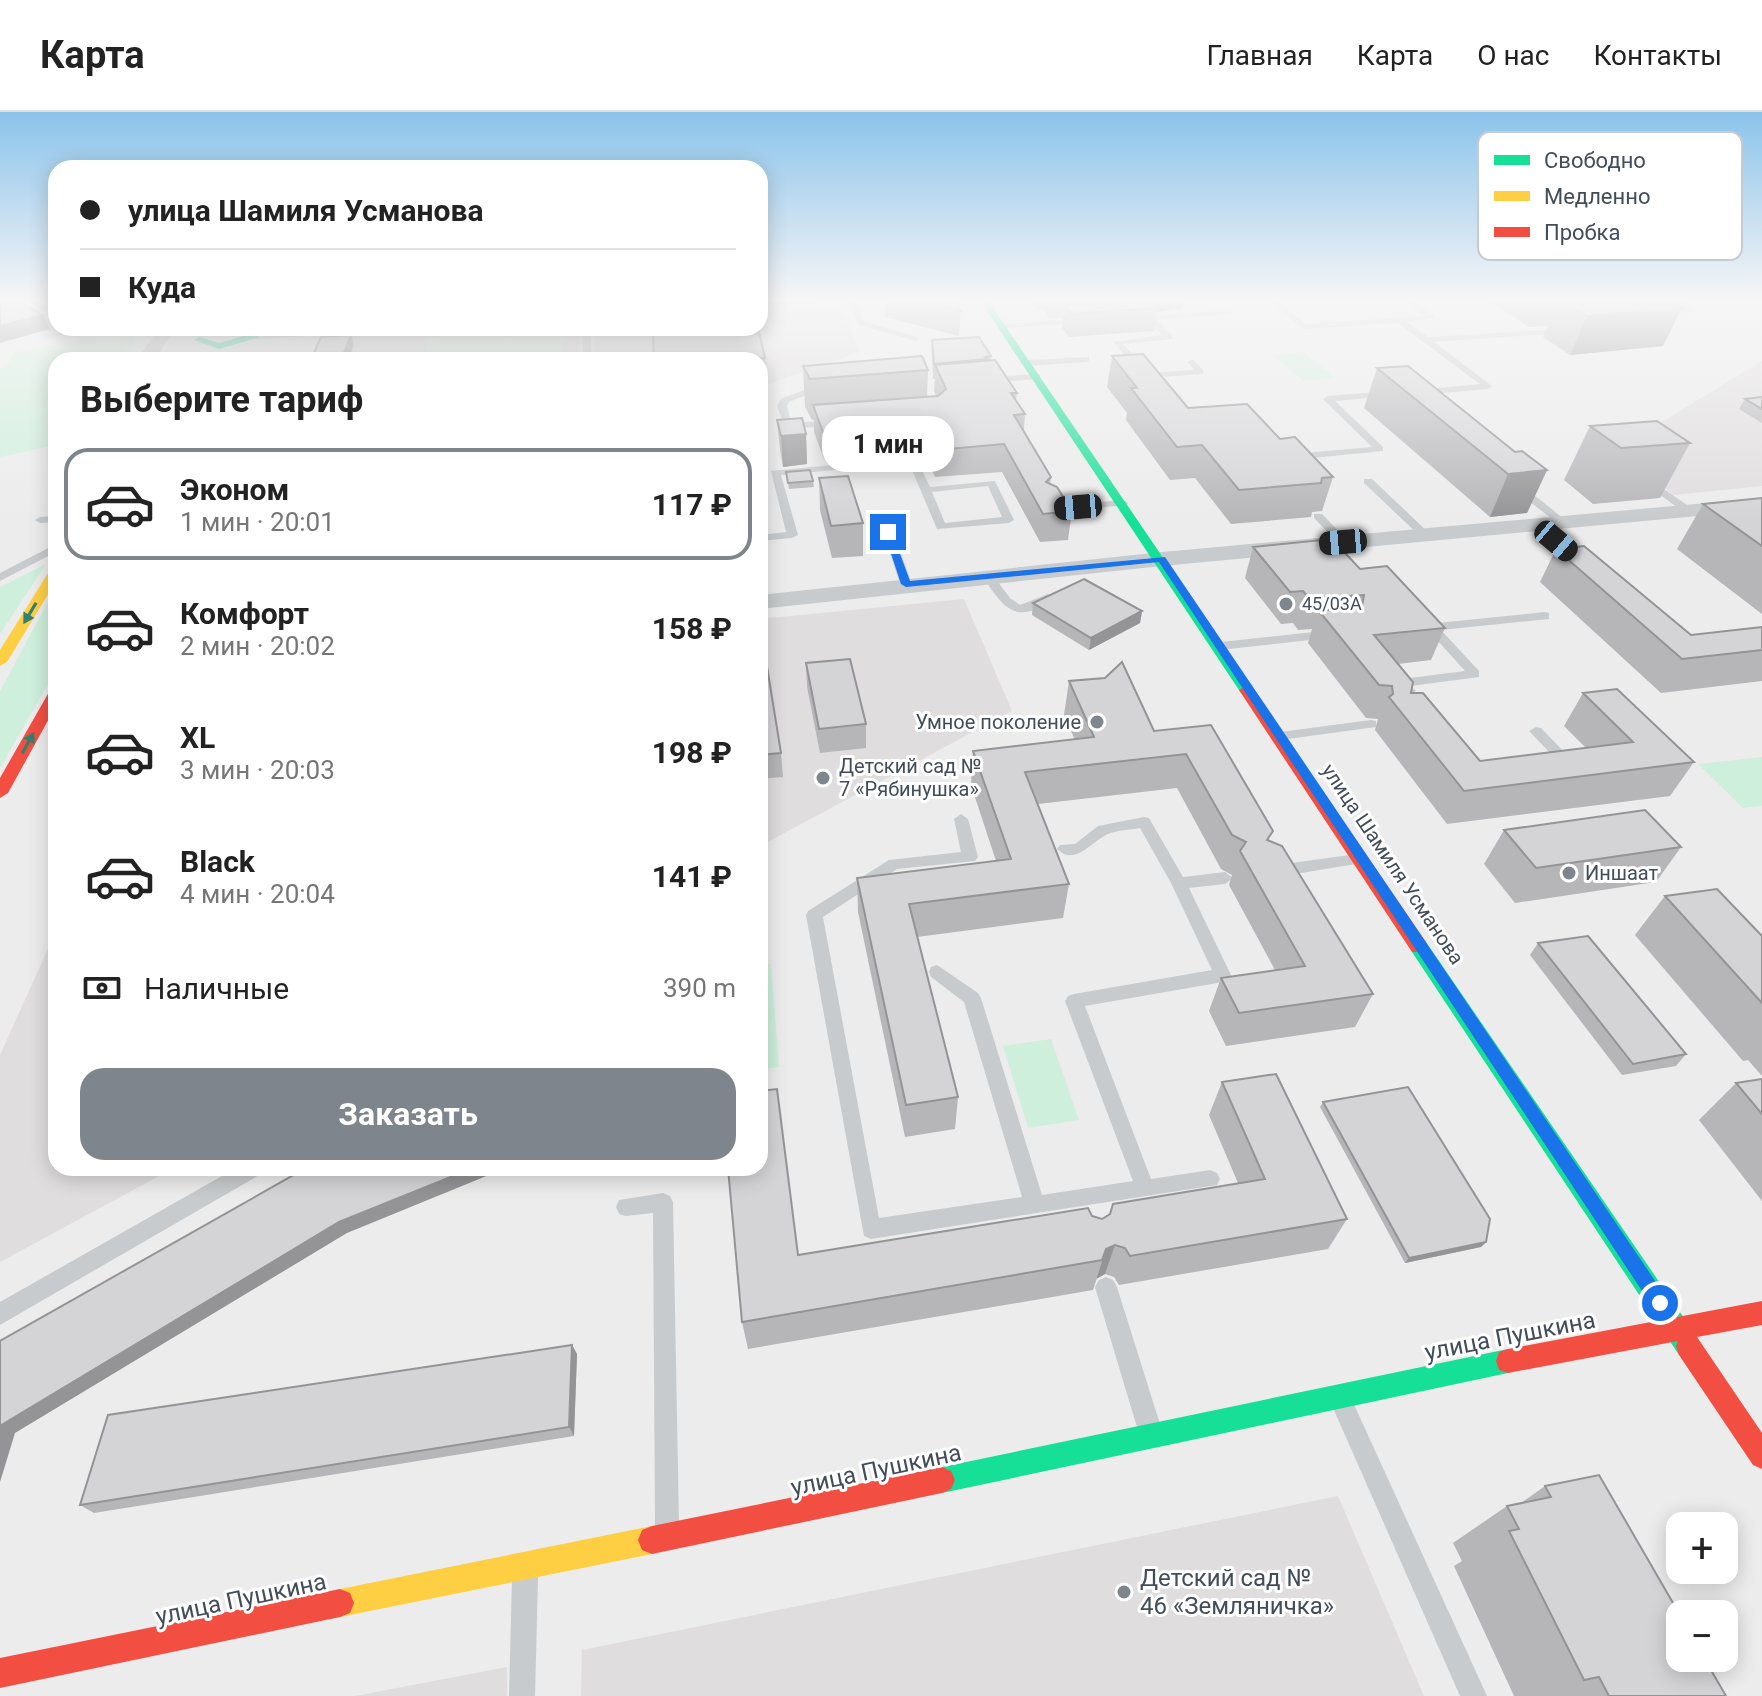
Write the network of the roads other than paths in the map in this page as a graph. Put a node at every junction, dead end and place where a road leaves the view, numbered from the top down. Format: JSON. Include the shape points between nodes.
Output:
{"nodes":[{"id":1,"x":1017,"y":373,"type":"edge"},
{"id":2,"x":1035,"y":373,"type":"edge"},
{"id":3,"x":1145,"y":373,"type":"edge"},
{"id":4,"x":1188,"y":373,"type":"edge"},
{"id":5,"x":1470,"y":373,"type":"edge"},
{"id":6,"x":969,"y":382,"type":"edge"},
{"id":7,"x":827,"y":385,"type":"edge"},
{"id":8,"x":843,"y":424,"type":"edge"},
{"id":9,"x":1280,"y":447,"type":"edge"},
{"id":10,"x":1338,"y":453,"type":"junction"},
{"id":11,"x":1351,"y":465,"type":"dead end"},
{"id":12,"x":1640,"y":475,"type":"edge"},
{"id":13,"x":1368,"y":481,"type":"dead end"},
{"id":14,"x":926,"y":490,"type":"junction"},
{"id":15,"x":1530,"y":497,"type":"edge"},
{"id":16,"x":1123,"y":503,"type":"junction"},
{"id":17,"x":1762,"y":504,"type":"edge"},
{"id":18,"x":1051,"y":509,"type":"edge"},
{"id":19,"x":1689,"y":511,"type":"junction"},
{"id":20,"x":1024,"y":512,"type":"edge"},
{"id":21,"x":1006,"y":513,"type":"junction"},
{"id":22,"x":1318,"y":516,"type":"edge"},
{"id":23,"x":40,"y":520,"type":"dead end"},
{"id":24,"x":48,"y":520,"type":"edge"},
{"id":25,"x":1563,"y":522,"type":"junction"},
{"id":26,"x":1536,"y":525,"type":"junction"},
{"id":27,"x":888,"y":532,"type":"dead end"},
{"id":28,"x":1425,"y":535,"type":"junction"},
{"id":29,"x":768,"y":537,"type":"edge"},
{"id":30,"x":1343,"y":542,"type":"junction"},
{"id":31,"x":48,"y":551,"type":"edge"},
{"id":32,"x":1162,"y":559,"type":"junction"},
{"id":33,"x":1588,"y":569,"type":"edge"},
{"id":34,"x":988,"y":576,"type":"junction"},
{"id":35,"x":0,"y":578,"type":"edge"},
{"id":36,"x":48,"y":583,"type":"edge"},
{"id":37,"x":906,"y":584,"type":"junction"},
{"id":38,"x":1048,"y":598,"type":"edge"},
{"id":39,"x":768,"y":601,"type":"edge"},
{"id":40,"x":1545,"y":616,"type":"dead end"},
{"id":41,"x":1346,"y":632,"type":"edge"},
{"id":42,"x":1220,"y":646,"type":"junction"},
{"id":43,"x":0,"y":662,"type":"edge"},
{"id":44,"x":48,"y":706,"type":"edge"},
{"id":45,"x":1422,"y":706,"type":"edge"},
{"id":46,"x":1371,"y":724,"type":"dead end"},
{"id":47,"x":1536,"y":731,"type":"dead end"},
{"id":48,"x":1280,"y":736,"type":"junction"},
{"id":49,"x":1534,"y":762,"type":"edge"},
{"id":50,"x":2,"y":789,"type":"edge"},
{"id":51,"x":961,"y":819,"type":"dead end"},
{"id":52,"x":1065,"y":849,"type":"dead end"},
{"id":53,"x":1362,"y":859,"type":"junction"},
{"id":54,"x":1265,"y":872,"type":"edge"},
{"id":55,"x":1225,"y":878,"type":"dead end"},
{"id":56,"x":1179,"y":883,"type":"junction"},
{"id":57,"x":937,"y":972,"type":"dead end"},
{"id":58,"x":240,"y":1176,"type":"edge"},
{"id":59,"x":1210,"y":1179,"type":"dead end"},
{"id":60,"x":1145,"y":1188,"type":"junction"},
{"id":61,"x":1079,"y":1199,"type":"junction"},
{"id":62,"x":1035,"y":1206,"type":"junction"},
{"id":63,"x":626,"y":1207,"type":"dead end"},
{"id":64,"x":1087,"y":1224,"type":"edge"},
{"id":65,"x":1106,"y":1287,"type":"edge"},
{"id":66,"x":1762,"y":1313,"type":"edge"},
{"id":67,"x":0,"y":1314,"type":"edge"},
{"id":68,"x":1678,"y":1329,"type":"junction"},
{"id":69,"x":1338,"y":1395,"type":"junction"},
{"id":70,"x":1153,"y":1437,"type":"junction"},
{"id":71,"x":1762,"y":1456,"type":"edge"},
{"id":72,"x":668,"y":1538,"type":"junction"},
{"id":73,"x":525,"y":1566,"type":"junction"},
{"id":74,"x":0,"y":1673,"type":"edge"},
{"id":75,"x":522,"y":1696,"type":"edge"},
{"id":76,"x":1474,"y":1696,"type":"edge"}],
"edges":[{"from":1,"to":6,"type":"lane"},
{"from":2,"to":16,"type":"street","name":"улица Шамиля Усманова"},
{"from":3,"to":4,"type":"lane"},
{"from":5,"to":10,"type":"lane","via":[[1488,386],[1328,399],[1380,449]]},
{"from":7,"to":8,"type":"lane","via":[[785,400],[786,420],[812,426]]},
{"from":9,"to":10,"type":"lane","via":[[1290,457]]},
{"from":10,"to":11,"type":"lane"},
{"from":12,"to":19,"type":"lane"},
{"from":13,"to":28,"type":"lane"},
{"from":14,"to":21,"type":"lane","via":[[991,483]]},
{"from":14,"to":21,"type":"lane","via":[[941,527],[1009,520]]},
{"from":14,"to":29,"type":"lane","via":[[912,460],[775,473],[792,535]]},
{"from":15,"to":25,"type":"lane"},
{"from":16,"to":18,"type":"lane"},
{"from":16,"to":32,"type":"street","name":"улица Шамиля Усманова"},
{"from":17,"to":19,"type":"street"},
{"from":19,"to":25,"type":"street"},
{"from":20,"to":21,"type":"lane"},
{"from":22,"to":30,"type":"lane"},
{"from":23,"to":24,"type":"lane"},
{"from":25,"to":26,"type":"street"},
{"from":26,"to":28,"type":"street"},
{"from":26,"to":33,"type":"lane"},
{"from":27,"to":37,"type":"lane"},
{"from":28,"to":30,"type":"street"},
{"from":30,"to":32,"type":"street"},
{"from":31,"to":35,"type":"lane"},
{"from":32,"to":34,"type":"street"},
{"from":32,"to":42,"type":"street","name":"улица Шамиля Усманова"},
{"from":34,"to":37,"type":"street"},
{"from":34,"to":38,"type":"lane","via":[[1019,610]]},
{"from":36,"to":43,"type":"street","one_way":true},
{"from":37,"to":39,"type":"street"},
{"from":40,"to":45,"type":"lane","via":[[1432,627],[1474,674],[1402,683]]},
{"from":41,"to":42,"type":"lane"},
{"from":42,"to":48,"type":"street","name":"улица Шамиля Усманова"},
{"from":50,"to":44,"type":"street","one_way":true},
{"from":46,"to":48,"type":"lane"},
{"from":47,"to":49,"type":"lane","via":[[1563,759]]},
{"from":48,"to":53,"type":"street","name":"улица Шамиля Усманова"},
{"from":51,"to":62,"type":"lane","via":[[970,857],[894,864],[814,915],[871,1229]]},
{"from":52,"to":56,"type":"lane","via":[[1078,849],[1103,830],[1144,822]]},
{"from":53,"to":54,"type":"lane"},
{"from":53,"to":68,"type":"street","name":"улица Шамиля Усманова"},
{"from":55,"to":56,"type":"lane"},
{"from":56,"to":60,"type":"lane","via":[[1223,975],[1074,1001]]},
{"from":57,"to":62,"type":"lane","via":[[972,998]]},
{"from":58,"to":67,"type":"lane"},
{"from":59,"to":60,"type":"lane"},
{"from":60,"to":61,"type":"lane"},
{"from":61,"to":62,"type":"lane"},
{"from":61,"to":64,"type":"lane"},
{"from":63,"to":72,"type":"lane","via":[[663,1202]]},
{"from":65,"to":70,"type":"lane"},
{"from":66,"to":68,"type":"street","name":"улица Пушкина"},
{"from":68,"to":69,"type":"street","name":"улица Пушкина"},
{"from":68,"to":71,"type":"street","name":"улица Шамиля Усманова"},
{"from":69,"to":70,"type":"street","name":"улица Пушкина"},
{"from":69,"to":76,"type":"lane"},
{"from":70,"to":72,"type":"street","name":"улица Пушкина"},
{"from":72,"to":73,"type":"street","name":"улица Пушкина"},
{"from":73,"to":74,"type":"street","name":"улица Пушкина"},
{"from":73,"to":75,"type":"lane"}]}
